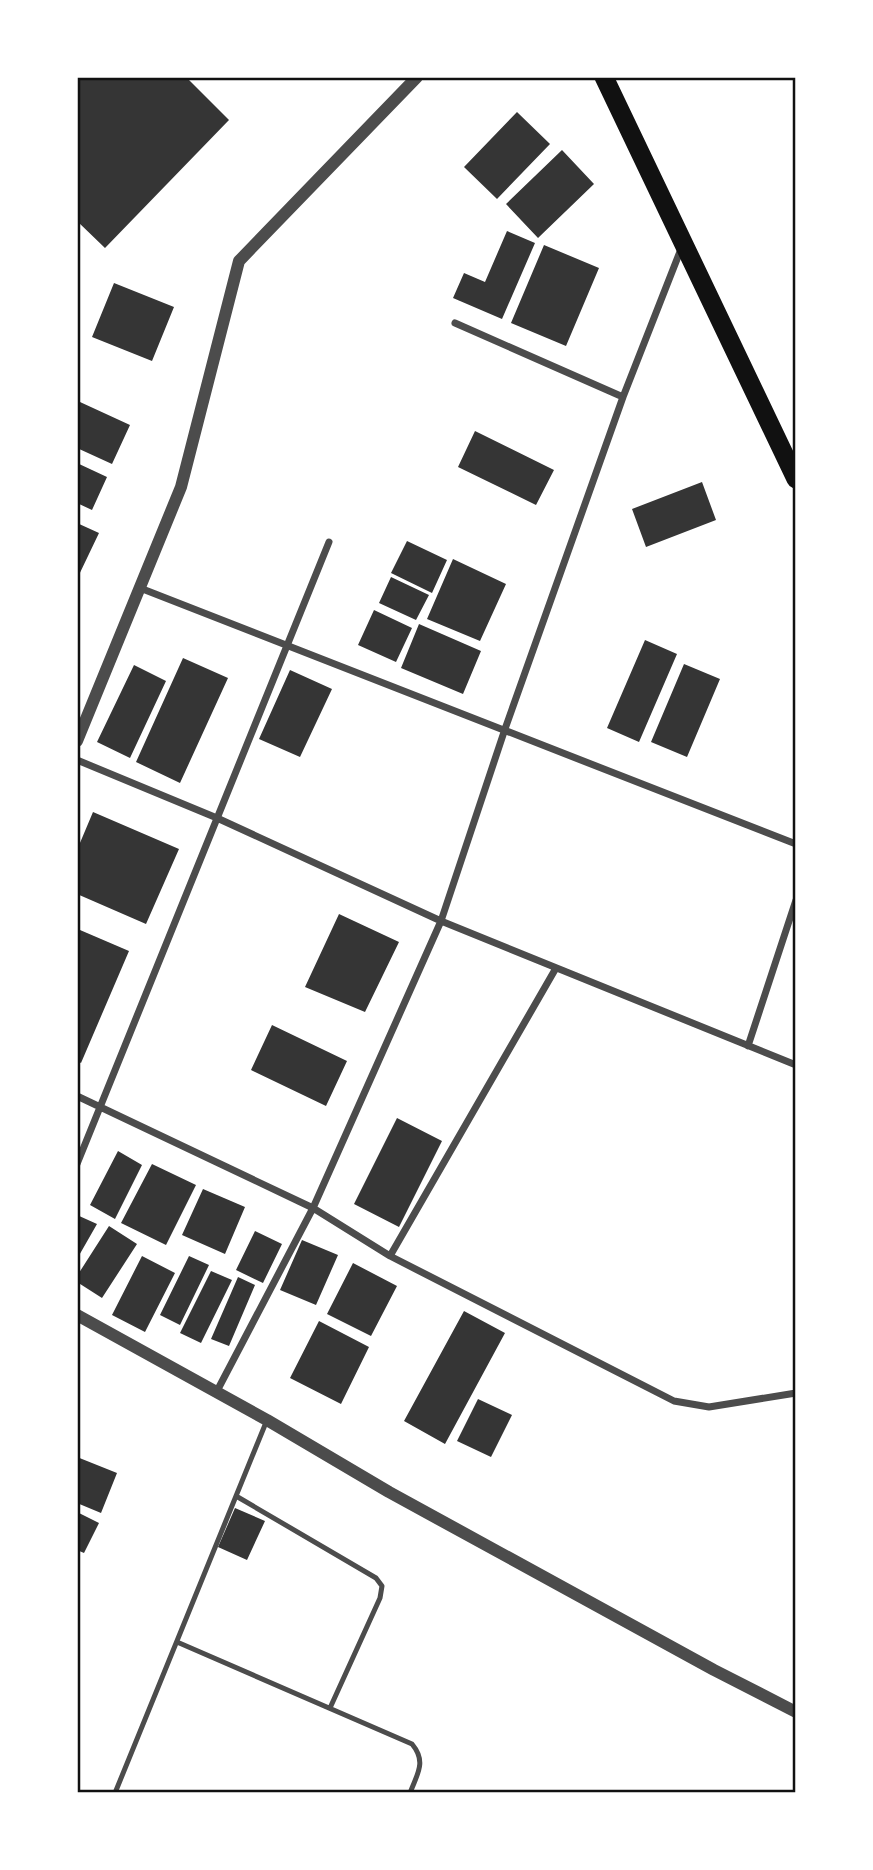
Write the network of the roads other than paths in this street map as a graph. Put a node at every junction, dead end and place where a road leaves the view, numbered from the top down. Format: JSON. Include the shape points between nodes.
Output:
{"nodes":[{"id":1,"x":417,"y":77,"type":"edge"},
{"id":2,"x":604,"y":77,"type":"edge"},
{"id":3,"x":683,"y":245,"type":"junction"},
{"id":4,"x":455,"y":323,"type":"dead end"},
{"id":5,"x":623,"y":397,"type":"junction"},
{"id":6,"x":796,"y":479,"type":"edge"},
{"id":7,"x":329,"y":542,"type":"dead end"},
{"id":8,"x":140,"y":588,"type":"junction"},
{"id":9,"x":288,"y":645,"type":"junction"},
{"id":10,"x":505,"y":729,"type":"junction"},
{"id":11,"x":77,"y":741,"type":"edge"},
{"id":12,"x":77,"y":760,"type":"edge"},
{"id":13,"x":217,"y":818,"type":"junction"},
{"id":14,"x":796,"y":844,"type":"edge"},
{"id":15,"x":796,"y":900,"type":"edge"},
{"id":16,"x":441,"y":921,"type":"junction"},
{"id":17,"x":556,"y":968,"type":"junction"},
{"id":18,"x":748,"y":1046,"type":"junction"},
{"id":19,"x":796,"y":1065,"type":"edge"},
{"id":20,"x":77,"y":1096,"type":"edge"},
{"id":21,"x":101,"y":1107,"type":"junction"},
{"id":22,"x":77,"y":1164,"type":"edge"},
{"id":23,"x":313,"y":1208,"type":"junction"},
{"id":24,"x":390,"y":1256,"type":"junction"},
{"id":25,"x":77,"y":1315,"type":"edge"},
{"id":26,"x":217,"y":1391,"type":"junction"},
{"id":27,"x":796,"y":1393,"type":"edge"},
{"id":28,"x":267,"y":1420,"type":"junction"},
{"id":29,"x":236,"y":1496,"type":"junction"},
{"id":30,"x":177,"y":1642,"type":"junction"},
{"id":31,"x":330,"y":1708,"type":"junction"},
{"id":32,"x":796,"y":1712,"type":"edge"},
{"id":33,"x":115,"y":1793,"type":"edge"},
{"id":34,"x":410,"y":1793,"type":"edge"}],
"edges":[{"from":1,"to":8,"type":"street","via":[[239,261],[181,487]]},
{"from":2,"to":3,"type":"highway"},
{"from":3,"to":5,"type":"street"},
{"from":3,"to":6,"type":"highway"},
{"from":4,"to":5,"type":"street"},
{"from":5,"to":10,"type":"street"},
{"from":7,"to":9,"type":"street"},
{"from":8,"to":9,"type":"street"},
{"from":8,"to":11,"type":"street"},
{"from":9,"to":10,"type":"street"},
{"from":9,"to":13,"type":"street"},
{"from":10,"to":14,"type":"street"},
{"from":10,"to":16,"type":"street"},
{"from":12,"to":13,"type":"street"},
{"from":13,"to":16,"type":"street"},
{"from":13,"to":21,"type":"street"},
{"from":15,"to":18,"type":"street"},
{"from":16,"to":17,"type":"street"},
{"from":16,"to":23,"type":"street"},
{"from":17,"to":18,"type":"street"},
{"from":17,"to":24,"type":"street"},
{"from":18,"to":19,"type":"street"},
{"from":20,"to":21,"type":"street"},
{"from":21,"to":22,"type":"street"},
{"from":21,"to":23,"type":"street"},
{"from":23,"to":24,"type":"street"},
{"from":23,"to":26,"type":"street"},
{"from":24,"to":27,"type":"street","via":[[674,1401],[709,1407]]},
{"from":25,"to":26,"type":"street"},
{"from":26,"to":28,"type":"street"},
{"from":28,"to":29,"type":"lane"},
{"from":28,"to":32,"type":"street","via":[[425,1512]]},
{"from":29,"to":30,"type":"lane"},
{"from":29,"to":31,"type":"lane","via":[[383,1586]]},
{"from":30,"to":31,"type":"lane"},
{"from":30,"to":33,"type":"lane"},
{"from":31,"to":34,"type":"lane","via":[[412,1744],[421,1766]]}]}
